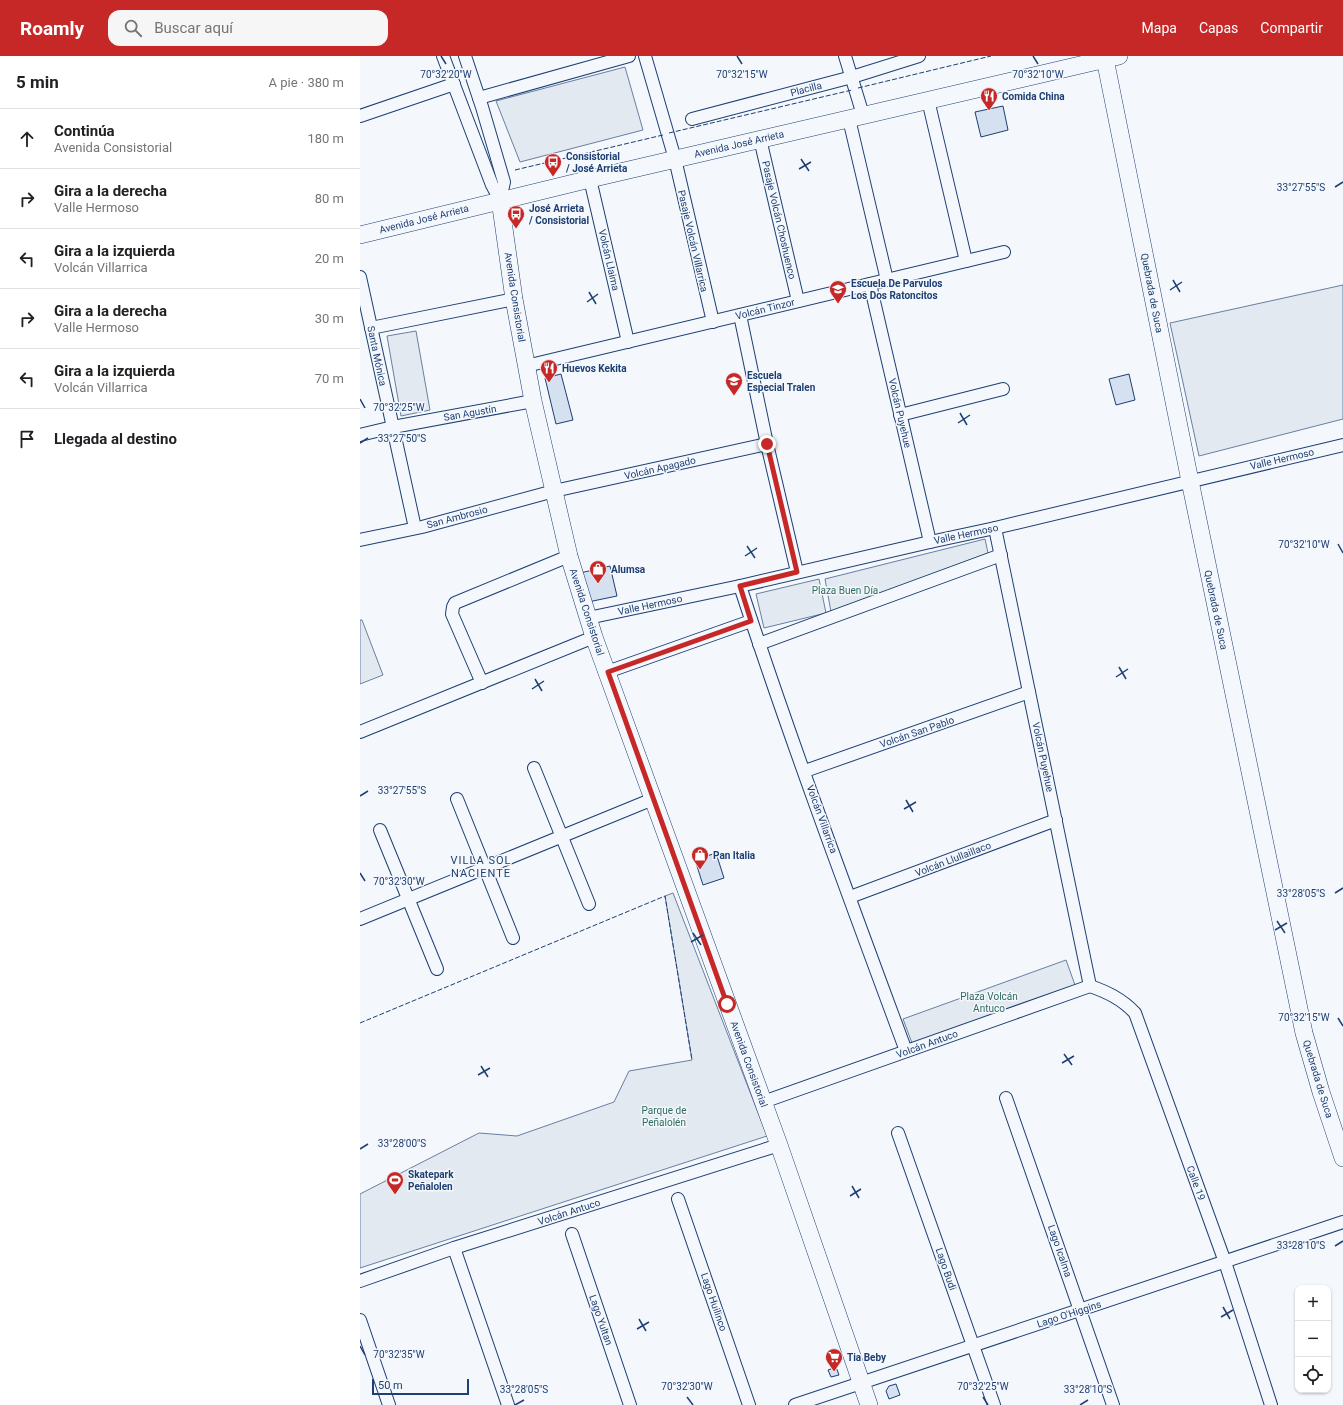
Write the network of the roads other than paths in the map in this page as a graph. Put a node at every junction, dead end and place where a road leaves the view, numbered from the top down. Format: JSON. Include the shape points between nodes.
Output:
{"nodes":[{"id":1,"x":443,"y":56,"type":"edge"},
{"id":2,"x":465,"y":56,"type":"edge"},
{"id":3,"x":630,"y":56,"type":"edge"},
{"id":4,"x":645,"y":56,"type":"edge"},
{"id":5,"x":845,"y":56,"type":"edge"},
{"id":6,"x":919,"y":56,"type":"edge"},
{"id":7,"x":1110,"y":57,"type":"edge"},
{"id":8,"x":852,"y":76,"type":"junction"},
{"id":9,"x":454,"y":84,"type":"junction"},
{"id":10,"x":479,"y":98,"type":"junction"},
{"id":11,"x":928,"y":100,"type":"junction"},
{"id":12,"x":360,"y":116,"type":"edge"},
{"id":13,"x":856,"y":117,"type":"junction"},
{"id":14,"x":692,"y":119,"type":"dead end"},
{"id":15,"x":760,"y":139,"type":"junction"},
{"id":16,"x":675,"y":159,"type":"junction"},
{"id":17,"x":590,"y":179,"type":"junction"},
{"id":18,"x":500,"y":200,"type":"junction"},
{"id":19,"x":360,"y":235,"type":"edge"},
{"id":20,"x":1004,"y":252,"type":"dead end"},
{"id":21,"x":966,"y":261,"type":"junction"},
{"id":22,"x":360,"y":277,"type":"edge"},
{"id":23,"x":887,"y":280,"type":"junction"},
{"id":24,"x":870,"y":284,"type":"junction"},
{"id":25,"x":514,"y":299,"type":"junction"},
{"id":26,"x":798,"y":302,"type":"junction"},
{"id":27,"x":740,"y":315,"type":"junction"},
{"id":28,"x":713,"y":322,"type":"junction"},
{"id":29,"x":371,"y":328,"type":"junction"},
{"id":30,"x":628,"y":342,"type":"junction"},
{"id":31,"x":526,"y":366,"type":"junction"},
{"id":32,"x":1003,"y":389,"type":"dead end"},
{"id":33,"x":533,"y":401,"type":"junction"},
{"id":34,"x":900,"y":415,"type":"junction"},
{"id":35,"x":392,"y":427,"type":"junction"},
{"id":36,"x":360,"y":436,"type":"edge"},
{"id":37,"x":767,"y":444,"type":"junction"},
{"id":38,"x":1343,"y":445,"type":"edge"},
{"id":39,"x":1190,"y":481,"type":"junction"},
{"id":40,"x":554,"y":492,"type":"junction"},
{"id":41,"x":414,"y":528,"type":"junction"},
{"id":42,"x":996,"y":528,"type":"junction"},
{"id":43,"x":360,"y":540,"type":"edge"},
{"id":44,"x":930,"y":542,"type":"junction"},
{"id":45,"x":1001,"y":555,"type":"junction"},
{"id":46,"x":569,"y":556,"type":"junction"},
{"id":47,"x":797,"y":572,"type":"junction"},
{"id":48,"x":740,"y":586,"type":"junction"},
{"id":49,"x":588,"y":618,"type":"junction"},
{"id":50,"x":751,"y":621,"type":"junction"},
{"id":51,"x":594,"y":637,"type":"junction"},
{"id":52,"x":759,"y":644,"type":"junction"},
{"id":53,"x":608,"y":672,"type":"junction"},
{"id":54,"x":482,"y":683,"type":"junction"},
{"id":55,"x":1030,"y":692,"type":"junction"},
{"id":56,"x":360,"y":732,"type":"edge"},
{"id":57,"x":534,"y":768,"type":"dead end"},
{"id":58,"x":804,"y":771,"type":"junction"},
{"id":59,"x":457,"y":799,"type":"dead end"},
{"id":60,"x":653,"y":799,"type":"junction"},
{"id":61,"x":1056,"y":820,"type":"junction"},
{"id":62,"x":380,"y":830,"type":"dead end"},
{"id":63,"x":562,"y":837,"type":"junction"},
{"id":64,"x":485,"y":868,"type":"junction"},
{"id":65,"x":850,"y":898,"type":"junction"},
{"id":66,"x":408,"y":899,"type":"junction"},
{"id":67,"x":589,"y":904,"type":"dead end"},
{"id":68,"x":360,"y":919,"type":"edge"},
{"id":69,"x":513,"y":938,"type":"dead end"},
{"id":70,"x":437,"y":969,"type":"dead end"},
{"id":71,"x":1090,"y":986,"type":"junction"},
{"id":72,"x":906,"y":1051,"type":"junction"},
{"id":73,"x":1006,"y":1098,"type":"dead end"},
{"id":74,"x":763,"y":1102,"type":"junction"},
{"id":75,"x":898,"y":1133,"type":"dead end"},
{"id":76,"x":779,"y":1145,"type":"junction"},
{"id":77,"x":1343,"y":1158,"type":"edge"},
{"id":78,"x":678,"y":1199,"type":"dead end"},
{"id":79,"x":1343,"y":1222,"type":"edge"},
{"id":80,"x":572,"y":1234,"type":"dead end"},
{"id":81,"x":454,"y":1248,"type":"junction"},
{"id":82,"x":1225,"y":1262,"type":"junction"},
{"id":83,"x":360,"y":1281,"type":"edge"},
{"id":84,"x":1080,"y":1310,"type":"junction"},
{"id":85,"x":360,"y":1320,"type":"edge"},
{"id":86,"x":973,"y":1346,"type":"junction"},
{"id":87,"x":861,"y":1383,"type":"junction"},
{"id":88,"x":389,"y":1405,"type":"edge"},
{"id":89,"x":508,"y":1405,"type":"edge"},
{"id":90,"x":630,"y":1405,"type":"edge"},
{"id":91,"x":749,"y":1405,"type":"edge"},
{"id":92,"x":795,"y":1405,"type":"edge"},
{"id":93,"x":869,"y":1405,"type":"edge"},
{"id":94,"x":994,"y":1405,"type":"edge"},
{"id":95,"x":1114,"y":1405,"type":"edge"},
{"id":96,"x":1271,"y":1405,"type":"edge"}],
"edges":[{"from":1,"to":9,"type":"street","name":"Avenida Consistorial"},
{"from":2,"to":10,"type":"street"},
{"from":3,"to":10,"type":"street"},
{"from":4,"to":16,"type":"street","name":"Pasaje Volcán Villarrica"},
{"from":5,"to":8,"type":"street"},
{"from":6,"to":8,"type":"street","name":"Placilla"},
{"from":7,"to":11,"type":"street","name":"Avenida José Arrieta"},
{"from":7,"to":39,"type":"street","name":"Quebrada de Suca"},
{"from":8,"to":13,"type":"street"},
{"from":8,"to":14,"type":"street","name":"Placilla"},
{"from":9,"to":12,"type":"street"},
{"from":9,"to":18,"type":"street","name":"Avenida Consistorial"},
{"from":10,"to":18,"type":"street","via":[[504,182]]},
{"from":11,"to":13,"type":"street","name":"Avenida José Arrieta"},
{"from":11,"to":21,"type":"street"},
{"from":13,"to":15,"type":"street","name":"Avenida José Arrieta"},
{"from":13,"to":23,"type":"street"},
{"from":15,"to":16,"type":"street","name":"Avenida José Arrieta"},
{"from":15,"to":26,"type":"street","name":"Pasaje Volcán Choshuenco"},
{"from":16,"to":17,"type":"street","name":"Avenida José Arrieta"},
{"from":16,"to":28,"type":"street","name":"Pasaje Volcán Villarrica"},
{"from":17,"to":18,"type":"street","name":"Avenida José Arrieta"},
{"from":17,"to":30,"type":"street","name":"Volcán Llaima"},
{"from":18,"to":19,"type":"street","name":"Avenida José Arrieta"},
{"from":18,"to":25,"type":"street","name":"Avenida Consistorial"},
{"from":20,"to":21,"type":"street","name":"Volcán Tinzor"},
{"from":21,"to":23,"type":"street","name":"Volcán Tinzor"},
{"from":22,"to":29,"type":"street","name":"Santa Mónica"},
{"from":23,"to":24,"type":"street","name":"Volcán Tinzor"},
{"from":24,"to":26,"type":"street","name":"Volcán Tinzor"},
{"from":24,"to":34,"type":"street","name":"Volcán Puyehue"},
{"from":25,"to":29,"type":"street"},
{"from":25,"to":31,"type":"street","name":"Avenida Consistorial"},
{"from":26,"to":27,"type":"street","name":"Volcán Tinzor"},
{"from":27,"to":28,"type":"street","name":"Volcán Tinzor"},
{"from":27,"to":37,"type":"street"},
{"from":28,"to":30,"type":"street","name":"Volcán Tinzor"},
{"from":29,"to":35,"type":"street","name":"Santa Mónica"},
{"from":30,"to":31,"type":"street","name":"Volcán Tinzor"},
{"from":31,"to":33,"type":"street","name":"Avenida Consistorial"},
{"from":32,"to":34,"type":"street"},
{"from":33,"to":35,"type":"street","name":"San Agustín"},
{"from":33,"to":40,"type":"street","name":"Avenida Consistorial"},
{"from":34,"to":44,"type":"street","name":"Volcán Puyehue"},
{"from":35,"to":36,"type":"street","name":"San Agustín"},
{"from":35,"to":41,"type":"street","name":"Santa Mónica"},
{"from":37,"to":40,"type":"street","name":"Volcán Apagado"},
{"from":37,"to":47,"type":"street"},
{"from":38,"to":39,"type":"street","name":"Valle Hermoso"},
{"from":39,"to":42,"type":"street","name":"Valle Hermoso"},
{"from":39,"to":77,"type":"street","name":"Quebrada de Suca","via":[[1304,1033]]},
{"from":40,"to":41,"type":"street","name":"San Ambrosio"},
{"from":40,"to":46,"type":"street","name":"Avenida Consistorial"},
{"from":41,"to":43,"type":"street","name":"San Ambrosio"},
{"from":42,"to":44,"type":"street","name":"Valle Hermoso"},
{"from":42,"to":45,"type":"street","name":"Volcán Puyehue"},
{"from":44,"to":47,"type":"street","name":"Valle Hermoso"},
{"from":45,"to":52,"type":"street"},
{"from":45,"to":55,"type":"street","name":"Volcán Puyehue"},
{"from":46,"to":49,"type":"street","name":"Avenida Consistorial"},
{"from":46,"to":54,"type":"street","via":[[455,603],[452,614]]},
{"from":47,"to":48,"type":"street","name":"Valle Hermoso"},
{"from":48,"to":49,"type":"street","name":"Valle Hermoso"},
{"from":48,"to":50,"type":"street","name":"Volcán Villarrica"},
{"from":49,"to":51,"type":"street","name":"Avenida Consistorial"},
{"from":50,"to":52,"type":"street","name":"Volcán Villarrica"},
{"from":50,"to":53,"type":"street"},
{"from":51,"to":53,"type":"street","name":"Avenida Consistorial"},
{"from":51,"to":54,"type":"street"},
{"from":52,"to":58,"type":"street","name":"Volcán Villarrica"},
{"from":53,"to":60,"type":"street","name":"Avenida Consistorial"},
{"from":54,"to":56,"type":"street"},
{"from":55,"to":58,"type":"street","name":"Volcán San Pablo"},
{"from":55,"to":61,"type":"street","name":"Volcán Puyehue"},
{"from":57,"to":63,"type":"street"},
{"from":58,"to":65,"type":"street","name":"Volcán Villarrica"},
{"from":59,"to":64,"type":"street"},
{"from":60,"to":63,"type":"street"},
{"from":60,"to":74,"type":"street","name":"Avenida Consistorial"},
{"from":61,"to":65,"type":"street","name":"Volcán Llullaillaco"},
{"from":61,"to":71,"type":"street","name":"Volcán Puyehue"},
{"from":62,"to":66,"type":"street"},
{"from":63,"to":64,"type":"street"},
{"from":63,"to":67,"type":"street"},
{"from":64,"to":66,"type":"street"},
{"from":64,"to":69,"type":"street"},
{"from":65,"to":72,"type":"street","name":"Volcán Villarrica"},
{"from":66,"to":68,"type":"street"},
{"from":66,"to":70,"type":"street"},
{"from":71,"to":72,"type":"street","name":"Volcán Antuco"},
{"from":71,"to":82,"type":"street","name":"Calle 19","via":[[1109,993],[1134,1013]]},
{"from":72,"to":74,"type":"street","name":"Volcán Antuco"},
{"from":73,"to":84,"type":"street","name":"Lago Icalma"},
{"from":74,"to":76,"type":"street","name":"Avenida Consistorial"},
{"from":75,"to":86,"type":"street","name":"Lago Budi"},
{"from":76,"to":81,"type":"street","name":"Volcán Antuco"},
{"from":76,"to":87,"type":"street","name":"Avenida Consistorial"},
{"from":78,"to":91,"type":"street","name":"Lago Huilinco"},
{"from":79,"to":82,"type":"street","name":"Lago O'Higgins"},
{"from":80,"to":90,"type":"street","name":"Lago Yultan"},
{"from":81,"to":83,"type":"street","name":"Volcán Antuco"},
{"from":81,"to":89,"type":"street"},
{"from":82,"to":84,"type":"street","name":"Lago O'Higgins"},
{"from":82,"to":96,"type":"street","name":"Calle 19"},
{"from":84,"to":86,"type":"street","name":"Lago O'Higgins"},
{"from":84,"to":95,"type":"street","name":"Lago Icalma"},
{"from":85,"to":88,"type":"street"},
{"from":86,"to":87,"type":"street","name":"Lago O'Higgins"},
{"from":86,"to":94,"type":"street","name":"Lago Budi"},
{"from":87,"to":92,"type":"street","name":"Lago O'Higgins"},
{"from":87,"to":93,"type":"street","name":"Avenida Consistorial"}]}
